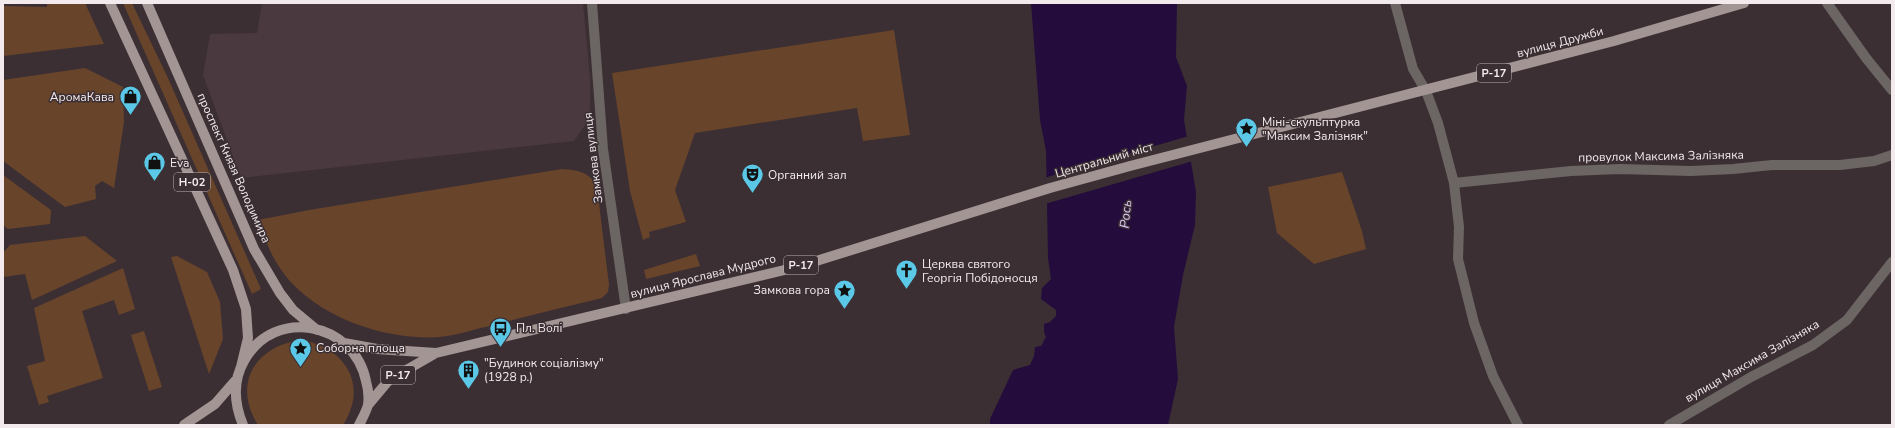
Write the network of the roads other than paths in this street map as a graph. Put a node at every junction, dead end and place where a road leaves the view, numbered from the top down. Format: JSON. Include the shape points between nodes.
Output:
{"nodes":[{"id":1,"x":110,"y":3,"type":"edge"},
{"id":2,"x":147,"y":3,"type":"edge"},
{"id":3,"x":592,"y":3,"type":"edge"},
{"id":4,"x":1395,"y":3,"type":"edge"},
{"id":5,"x":1744,"y":3,"type":"edge"},
{"id":6,"x":1828,"y":3,"type":"edge"},
{"id":7,"x":1892,"y":90,"type":"edge"},
{"id":8,"x":1426,"y":91,"type":"junction"},
{"id":9,"x":1242,"y":136,"type":"joint"},
{"id":10,"x":1892,"y":155,"type":"edge"},
{"id":11,"x":1454,"y":183,"type":"junction"},
{"id":12,"x":973,"y":212,"type":"joint"},
{"id":13,"x":1892,"y":262,"type":"edge"},
{"id":14,"x":626,"y":309,"type":"junction"},
{"id":15,"x":317,"y":330,"type":"junction"},
{"id":16,"x":344,"y":343,"type":"junction"},
{"id":17,"x":436,"y":353,"type":"junction"},
{"id":18,"x":241,"y":367,"type":"junction"},
{"id":19,"x":235,"y":381,"type":"junction"},
{"id":20,"x":368,"y":405,"type":"junction"},
{"id":21,"x":184,"y":425,"type":"edge"},
{"id":22,"x":243,"y":425,"type":"edge"},
{"id":23,"x":359,"y":425,"type":"edge"},
{"id":24,"x":1518,"y":425,"type":"edge"},
{"id":25,"x":1669,"y":425,"type":"edge"}],
"edges":[{"from":1,"to":18,"type":"main road","number":"Н-02","via":[[232,270],[246,310],[248,330]]},
{"from":2,"to":15,"type":"main road","name":"проспект Князя Володимира","number":"Н-02","via":[[254,249],[293,310]]},
{"from":3,"to":14,"type":"street","name":"Замкова вулиця","via":[[603,149]]},
{"from":4,"to":8,"type":"street","via":[[1413,69]]},
{"from":5,"to":8,"type":"main road","name":"вулиця Дружби","number":"Р-17"},
{"from":6,"to":7,"type":"street"},
{"from":8,"to":9,"type":"main road","name":"вулиця Дружби","number":"Р-17"},
{"from":8,"to":11,"type":"street","via":[[1438,123]]},
{"from":9,"to":12,"type":"main road","name":"Центральний міст","number":"Р-17","via":[[1050,188]]},
{"from":10,"to":11,"type":"street","name":"провулок Максима Залізняка","via":[[1874,161],[1840,164],[1772,165],[1732,170],[1571,171]]},
{"from":11,"to":24,"type":"street","via":[[1459,227],[1458,258],[1474,323],[1493,376]]},
{"from":12,"to":14,"type":"main road","name":"вулиця Ярослава Мудрого","number":"Р-17","via":[[797,266]]},
{"from":13,"to":25,"type":"street","name":"вулиця Максима Залізняка","via":[[1847,320],[1813,345],[1751,377]]},
{"from":14,"to":17,"type":"main road","name":"вулиця Ярослава Мудрого","number":"Р-17"},
{"from":15,"to":16,"type":"main road","number":"Н-02","via":[[331,334]]},
{"from":15,"to":18,"type":"main road","via":[[298,327],[270,333],[257,343]]},
{"from":16,"to":17,"type":"main road","name":"вулиця Ярослава Мудрого","number":"Р-17","via":[[377,349]]},
{"from":16,"to":20,"type":"main road","number":"Н-02","via":[[357,358],[365,376]]},
{"from":17,"to":20,"type":"main road","name":"вулиця Ярослава Мудрого","number":"Р-17","via":[[389,380]]},
{"from":18,"to":19,"type":"main road","number":"Н-02"},
{"from":19,"to":21,"type":"main road","number":"Н-02","via":[[215,404]]},
{"from":19,"to":22,"type":"main road","via":[[237,412]]},
{"from":20,"to":23,"type":"main road","number":"Н-02"}]}
